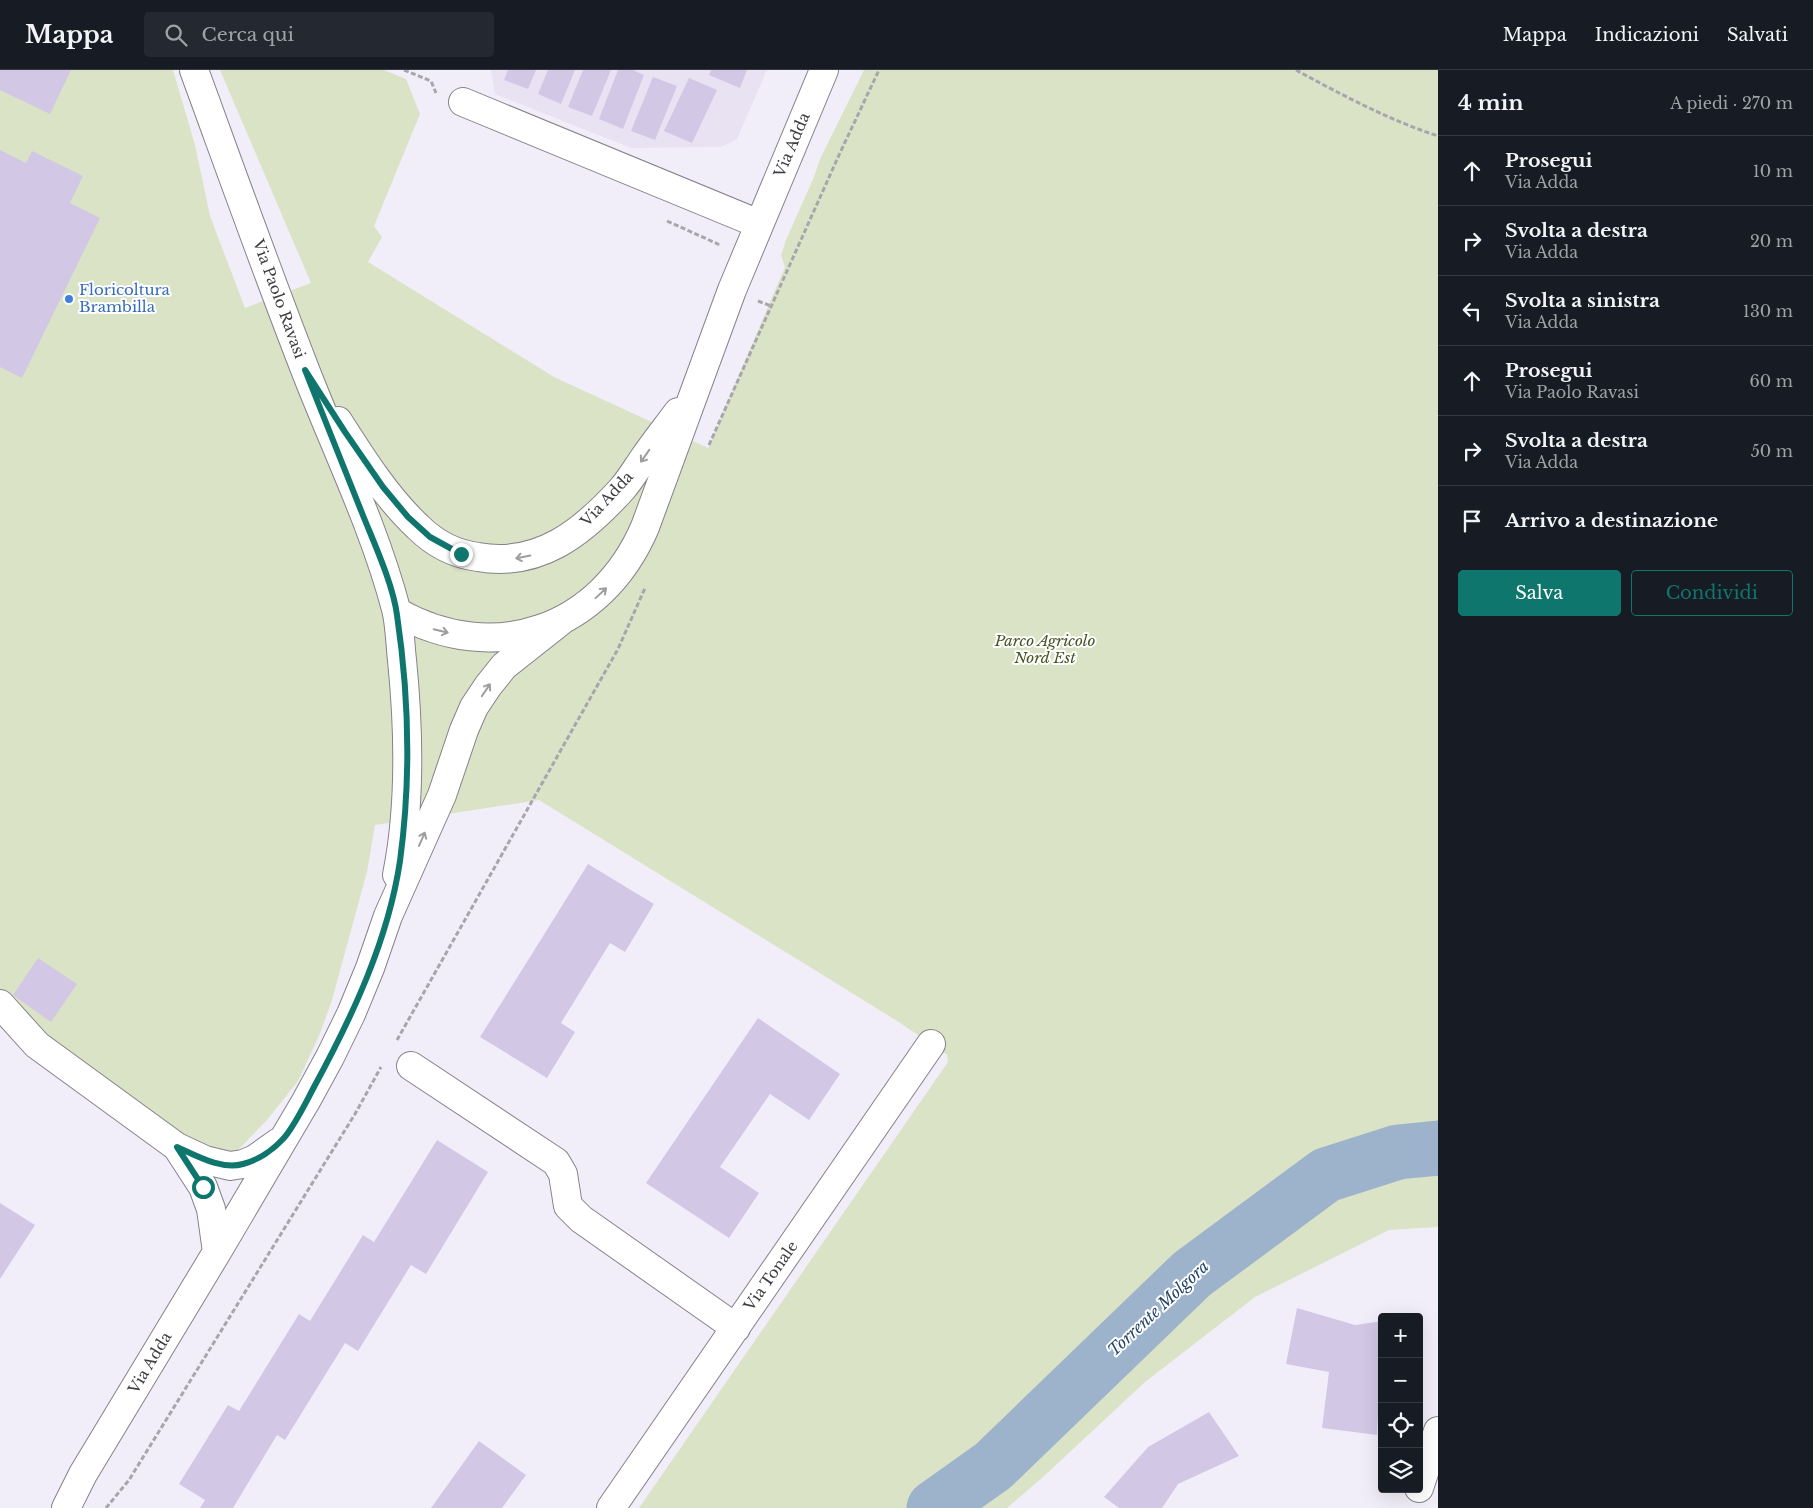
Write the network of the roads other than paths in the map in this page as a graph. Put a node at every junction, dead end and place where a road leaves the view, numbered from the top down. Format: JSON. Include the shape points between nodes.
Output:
{"nodes":[{"id":1,"x":194,"y":70,"type":"edge"},
{"id":2,"x":824,"y":70,"type":"edge"},
{"id":3,"x":450,"y":100,"type":"road end"},
{"id":4,"x":759,"y":224,"type":"junction"},
{"id":5,"x":305,"y":370,"type":"junction"},
{"id":6,"x":695,"y":389,"type":"junction"},
{"id":7,"x":397,"y":612,"type":"junction"},
{"id":8,"x":560,"y":621,"type":"junction"},
{"id":9,"x":388,"y":916,"type":"junction"},
{"id":10,"x":0,"y":1004,"type":"edge"},
{"id":11,"x":931,"y":1044,"type":"dead end"},
{"id":12,"x":402,"y":1057,"type":"road end"},
{"id":13,"x":284,"y":1138,"type":"junction"},
{"id":14,"x":177,"y":1147,"type":"junction"},
{"id":15,"x":218,"y":1252,"type":"junction"},
{"id":16,"x":736,"y":1328,"type":"junction"},
{"id":17,"x":1438,"y":1431,"type":"edge"},
{"id":18,"x":83,"y":1474,"type":"junction"},
{"id":19,"x":1423,"y":1477,"type":"edge"},
{"id":20,"x":1418,"y":1493,"type":"edge"},
{"id":21,"x":53,"y":1508,"type":"edge"},
{"id":22,"x":66,"y":1508,"type":"edge"},
{"id":23,"x":612,"y":1508,"type":"edge"},
{"id":24,"x":1413,"y":1508,"type":"edge"}],
"edges":[{"from":1,"to":5,"type":"street","name":"Via Paolo Ravasi"},
{"from":2,"to":4,"type":"street","name":"Via Adda"},
{"from":3,"to":4,"type":"street"},
{"from":4,"to":6,"type":"street","name":"Via Adda"},
{"from":6,"to":5,"type":"street","name":"Via Adda","one_way":true,"via":[[623,487],[597,515],[574,534],[544,551],[495,559],[461,554],[418,527],[383,487]]},
{"from":5,"to":7,"type":"street","name":"Via Paolo Ravasi","via":[[369,530]]},
{"from":8,"to":6,"type":"street","name":"Via Adda","one_way":true,"via":[[596,598],[617,577],[633,553]]},
{"from":7,"to":8,"type":"street","name":"Via Adda","one_way":true,"via":[[432,629],[470,637],[514,636]]},
{"from":7,"to":9,"type":"street","name":"Via Adda","via":[[407,761],[399,862]]},
{"from":9,"to":8,"type":"street","name":"Via Adda","one_way":true,"via":[[442,795],[474,707],[504,666]]},
{"from":9,"to":13,"type":"street","name":"Via Adda","via":[[351,1014]]},
{"from":10,"to":14,"type":"street","name":"Via Adda","via":[[37,1045]]},
{"from":11,"to":16,"type":"street","name":"Via Tonale"},
{"from":12,"to":16,"type":"street","via":[[556,1162],[563,1174],[568,1206],[581,1219]]},
{"from":13,"to":14,"type":"street","name":"Via Adda","via":[[255,1159],[230,1166],[205,1160]]},
{"from":13,"to":15,"type":"street","name":"Via Adda"},
{"from":14,"to":15,"type":"street","name":"Via Adda","via":[[203,1187],[211,1209]]},
{"from":15,"to":18,"type":"street","name":"Via Adda"},
{"from":16,"to":23,"type":"street","name":"Via Tonale"},
{"from":17,"to":19,"type":"street"},
{"from":18,"to":21,"type":"street","name":"Via Adda"},
{"from":18,"to":22,"type":"street","name":"Via Adda"},
{"from":20,"to":24,"type":"street"}]}
